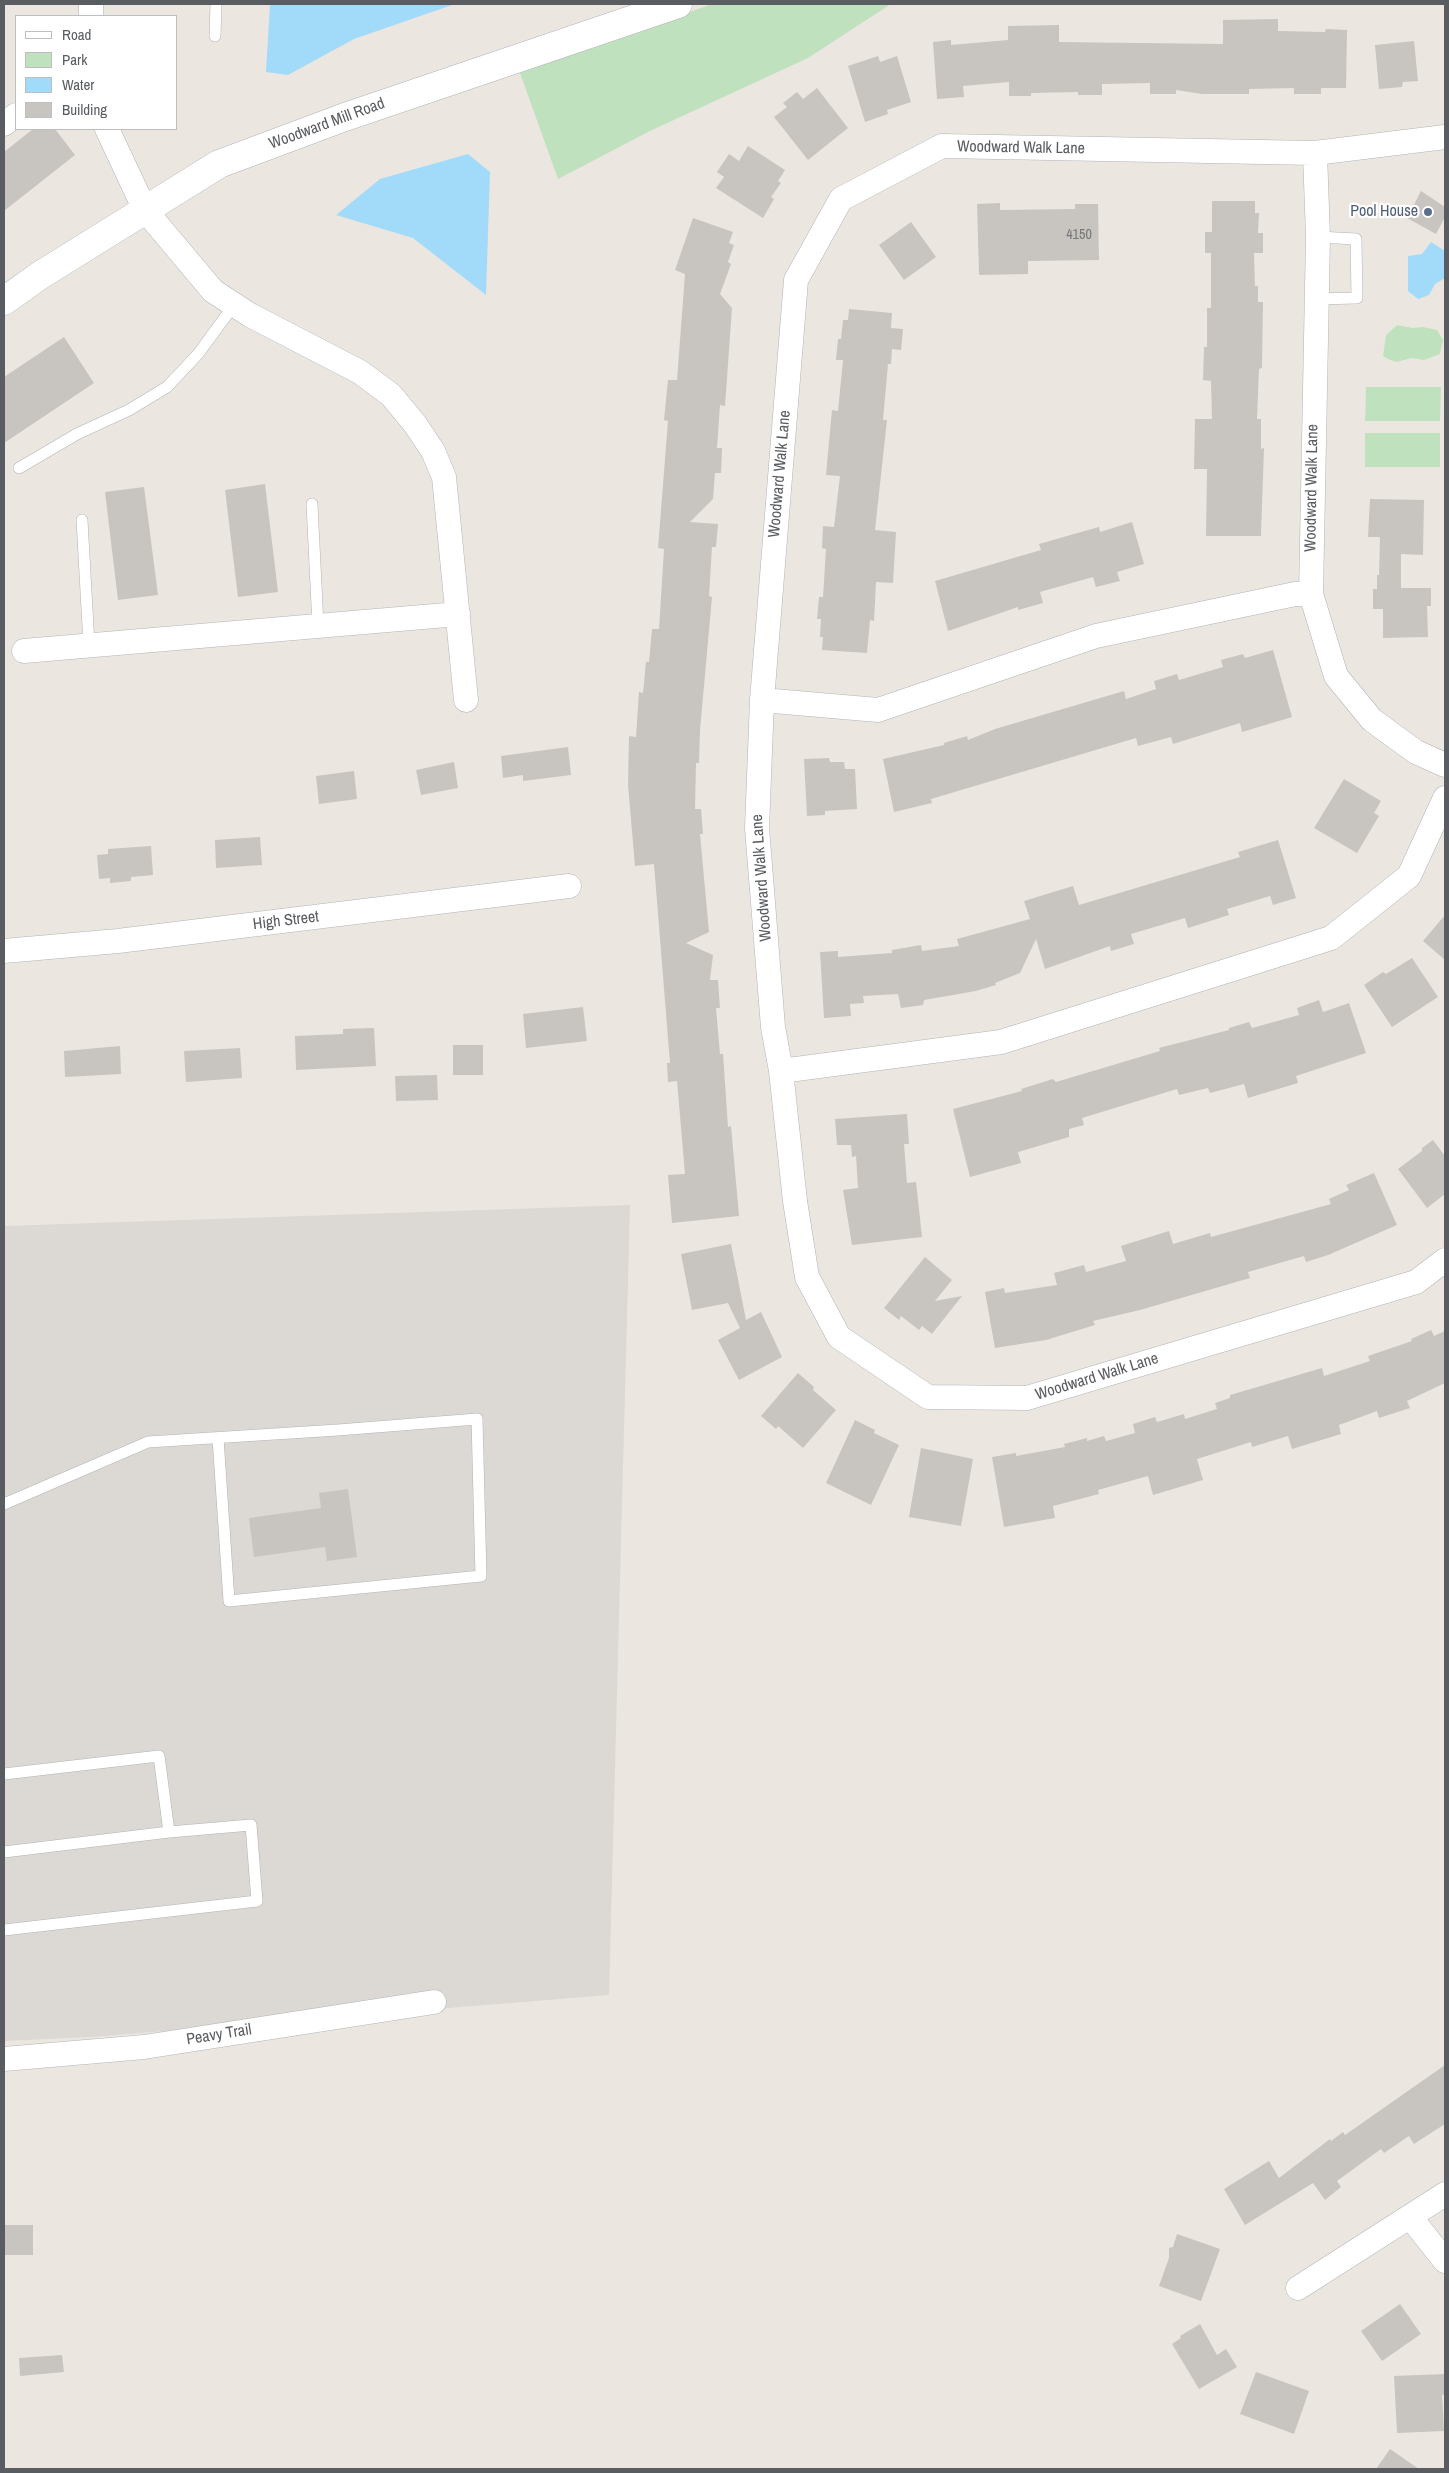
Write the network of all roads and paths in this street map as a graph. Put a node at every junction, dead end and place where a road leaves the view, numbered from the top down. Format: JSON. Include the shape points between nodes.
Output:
{"nodes":[{"id":1,"x":216,"y":4,"type":"edge"},
{"id":2,"x":678,"y":4,"type":"edge"},
{"id":3,"x":216,"y":36,"type":"dead end"},
{"id":4,"x":15,"y":116,"type":"edge"},
{"id":5,"x":4,"y":124,"type":"edge"},
{"id":6,"x":107,"y":130,"type":"edge"},
{"id":7,"x":1445,"y":138,"type":"edge"},
{"id":8,"x":1316,"y":153,"type":"junction"},
{"id":9,"x":145,"y":210,"type":"junction"},
{"id":10,"x":1318,"y":237,"type":"junction"},
{"id":11,"x":1316,"y":299,"type":"junction"},
{"id":12,"x":4,"y":301,"type":"edge"},
{"id":13,"x":234,"y":304,"type":"junction"},
{"id":14,"x":19,"y":468,"type":"dead end"},
{"id":15,"x":312,"y":504,"type":"dead end"},
{"id":16,"x":82,"y":520,"type":"dead end"},
{"id":17,"x":1311,"y":594,"type":"junction"},
{"id":18,"x":458,"y":614,"type":"junction"},
{"id":19,"x":318,"y":626,"type":"junction"},
{"id":20,"x":89,"y":645,"type":"junction"},
{"id":21,"x":24,"y":651,"type":"dead end"},
{"id":22,"x":466,"y":700,"type":"dead end"},
{"id":23,"x":762,"y":700,"type":"junction"},
{"id":24,"x":1445,"y":766,"type":"edge"},
{"id":25,"x":1445,"y":798,"type":"edge"},
{"id":26,"x":568,"y":886,"type":"dead end"},
{"id":27,"x":4,"y":951,"type":"edge"},
{"id":28,"x":781,"y":1071,"type":"junction"},
{"id":29,"x":1445,"y":1260,"type":"edge"},
{"id":30,"x":218,"y":1438,"type":"junction"},
{"id":31,"x":4,"y":1504,"type":"edge"},
{"id":32,"x":4,"y":1774,"type":"edge"},
{"id":33,"x":169,"y":1832,"type":"junction"},
{"id":34,"x":4,"y":1852,"type":"edge"},
{"id":35,"x":4,"y":1930,"type":"edge"},
{"id":36,"x":434,"y":2002,"type":"dead end"},
{"id":37,"x":4,"y":2059,"type":"edge"},
{"id":38,"x":1445,"y":2194,"type":"edge"},
{"id":39,"x":1411,"y":2218,"type":"junction"},
{"id":40,"x":1445,"y":2261,"type":"edge"},
{"id":41,"x":1298,"y":2288,"type":"dead end"}],
"edges":[{"from":1,"to":3,"type":"lane"},
{"from":2,"to":9,"type":"street","name":"Woodward Mill Road","via":[[345,117],[219,164]]},
{"from":4,"to":5,"type":"street"},
{"from":6,"to":9,"type":"street"},
{"from":7,"to":8,"type":"street","name":"Woodward Walk Lane"},
{"from":8,"to":10,"type":"street","name":"Woodward Walk Lane"},
{"from":8,"to":23,"type":"street","name":"Woodward Walk Lane","via":[[942,146],[841,199],[796,280]]},
{"from":9,"to":12,"type":"street","name":"Woodward Mill Road"},
{"from":9,"to":13,"type":"street","via":[[213,290]]},
{"from":10,"to":11,"type":"street","name":"Woodward Walk Lane"},
{"from":10,"to":11,"type":"lane","via":[[1356,239],[1358,298]]},
{"from":11,"to":17,"type":"street","name":"Woodward Walk Lane"},
{"from":13,"to":14,"type":"lane","via":[[198,354],[167,387]]},
{"from":13,"to":18,"type":"street","via":[[360,372],[391,396],[415,424],[433,451],[444,477]]},
{"from":15,"to":19,"type":"lane"},
{"from":16,"to":20,"type":"lane"},
{"from":17,"to":23,"type":"street","via":[[1295,594],[1096,636],[878,710]]},
{"from":17,"to":24,"type":"street","name":"Woodward Walk Lane","via":[[1336,676],[1372,720],[1416,752]]},
{"from":18,"to":19,"type":"street"},
{"from":18,"to":22,"type":"street"},
{"from":19,"to":20,"type":"street"},
{"from":20,"to":21,"type":"street"},
{"from":23,"to":28,"type":"street","name":"Woodward Walk Lane","via":[[757,828],[773,1027]]},
{"from":25,"to":28,"type":"street","via":[[1408,876],[1331,938],[1001,1042]]},
{"from":26,"to":27,"type":"street","name":"High Street","via":[[118,941]]},
{"from":28,"to":29,"type":"street","name":"Woodward Walk Lane","via":[[807,1277],[838,1337],[928,1396],[1027,1398],[1416,1282]]},
{"from":30,"to":30,"type":"lane","via":[[477,1419],[481,1576],[229,1601]]},
{"from":30,"to":31,"type":"lane","via":[[148,1442]]},
{"from":32,"to":33,"type":"lane","via":[[160,1756]]},
{"from":33,"to":34,"type":"lane"},
{"from":33,"to":35,"type":"lane","via":[[251,1826],[257,1901]]},
{"from":36,"to":37,"type":"street","name":"Peavy Trail","via":[[144,2047]]},
{"from":38,"to":39,"type":"street"},
{"from":39,"to":40,"type":"street"},
{"from":39,"to":41,"type":"street"}]}
